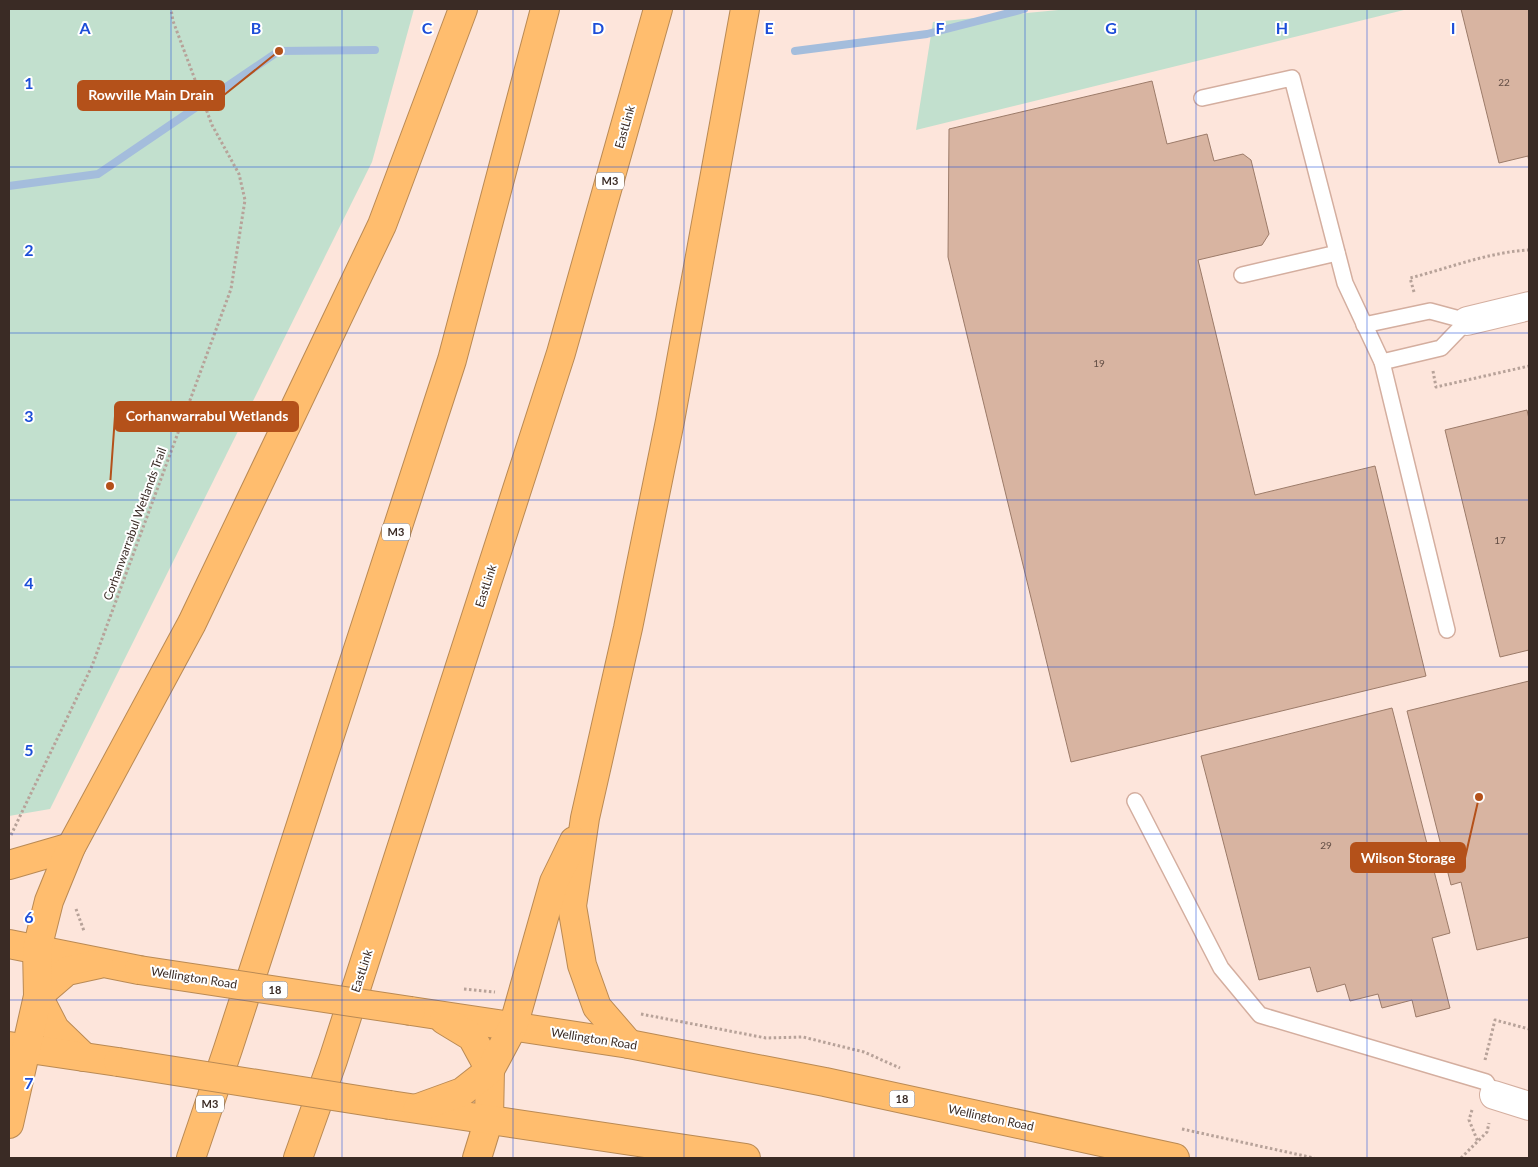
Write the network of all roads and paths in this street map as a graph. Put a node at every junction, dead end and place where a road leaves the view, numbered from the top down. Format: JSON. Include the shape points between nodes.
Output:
{"nodes":[{"id":1,"x":171,"y":9,"type":"edge"},
{"id":2,"x":463,"y":9,"type":"edge"},
{"id":3,"x":545,"y":9,"type":"edge"},
{"id":4,"x":658,"y":9,"type":"edge"},
{"id":5,"x":745,"y":9,"type":"edge"},
{"id":6,"x":1202,"y":98,"type":"dead end"},
{"id":7,"x":1337,"y":253,"type":"junction"},
{"id":8,"x":1242,"y":275,"type":"dead end"},
{"id":9,"x":1529,"y":306,"type":"edge"},
{"id":10,"x":1467,"y":321,"type":"junction"},
{"id":11,"x":1364,"y":325,"type":"junction"},
{"id":12,"x":1382,"y":362,"type":"junction"},
{"id":13,"x":1447,"y":630,"type":"dead end"},
{"id":14,"x":1135,"y":801,"type":"dead end"},
{"id":15,"x":585,"y":818,"type":"junction"},
{"id":16,"x":9,"y":840,"type":"edge"},
{"id":17,"x":71,"y":847,"type":"junction"},
{"id":18,"x":9,"y":865,"type":"edge"},
{"id":19,"x":9,"y":944,"type":"edge"},
{"id":20,"x":37,"y":949,"type":"junction"},
{"id":21,"x":105,"y":963,"type":"junction"},
{"id":22,"x":38,"y":996,"type":"junction"},
{"id":23,"x":438,"y":1017,"type":"junction"},
{"id":24,"x":514,"y":1027,"type":"junction"},
{"id":25,"x":629,"y":1044,"type":"junction"},
{"id":26,"x":18,"y":1048,"type":"edge"},
{"id":27,"x":84,"y":1057,"type":"junction"},
{"id":28,"x":490,"y":1070,"type":"junction"},
{"id":29,"x":1494,"y":1095,"type":"junction"},
{"id":30,"x":1529,"y":1106,"type":"edge"},
{"id":31,"x":403,"y":1107,"type":"junction"},
{"id":32,"x":489,"y":1119,"type":"junction"},
{"id":33,"x":9,"y":1124,"type":"edge"},
{"id":34,"x":191,"y":1158,"type":"edge"},
{"id":35,"x":298,"y":1158,"type":"edge"},
{"id":36,"x":478,"y":1158,"type":"edge"},
{"id":37,"x":746,"y":1158,"type":"edge"},
{"id":38,"x":1176,"y":1158,"type":"edge"},
{"id":39,"x":1461,"y":1158,"type":"edge"}],
"edges":[{"from":1,"to":16,"type":"path","name":"Corhanwarrabul Wetlands Trail","via":[[212,125],[239,174],[245,200],[231,289],[92,666]]},
{"from":2,"to":17,"type":"highway","via":[[382,225],[192,623]]},
{"from":3,"to":34,"type":"highway","number":"M3","via":[[452,360]]},
{"from":4,"to":35,"type":"highway","name":"EastLink","number":"M3","via":[[561,353],[333,1060]]},
{"from":5,"to":15,"type":"highway","via":[[670,421]]},
{"from":6,"to":7,"type":"lane","via":[[1292,78]]},
{"from":7,"to":8,"type":"lane"},
{"from":7,"to":11,"type":"lane","via":[[1345,283]]},
{"from":9,"to":10,"type":"street"},
{"from":10,"to":11,"type":"lane","via":[[1430,311]]},
{"from":10,"to":12,"type":"lane","via":[[1441,348]]},
{"from":11,"to":12,"type":"lane"},
{"from":12,"to":13,"type":"lane"},
{"from":14,"to":29,"type":"lane","via":[[1221,968],[1260,1015],[1486,1082]]},
{"from":15,"to":24,"type":"highway","via":[[554,882]]},
{"from":15,"to":25,"type":"highway","via":[[572,906],[582,965],[597,1007]]},
{"from":17,"to":18,"type":"highway"},
{"from":17,"to":20,"type":"highway","via":[[49,901]]},
{"from":19,"to":20,"type":"highway","name":"Wellington Road","number":"18"},
{"from":20,"to":21,"type":"highway","name":"Wellington Road","number":"18"},
{"from":20,"to":22,"type":"highway"},
{"from":21,"to":22,"type":"highway","via":[[67,970]]},
{"from":21,"to":23,"type":"highway","name":"Wellington Road","number":"18","bridge":true},
{"from":22,"to":26,"type":"highway"},
{"from":22,"to":27,"type":"highway","via":[[55,1029]]},
{"from":23,"to":24,"type":"highway","name":"Wellington Road","number":"18"},
{"from":23,"to":28,"type":"highway","via":[[472,1037]]},
{"from":24,"to":25,"type":"highway","name":"Wellington Road","number":"18"},
{"from":24,"to":28,"type":"highway"},
{"from":25,"to":38,"type":"highway","name":"Wellington Road","number":"18","via":[[825,1082]]},
{"from":26,"to":27,"type":"highway"},
{"from":26,"to":33,"type":"highway"},
{"from":27,"to":31,"type":"highway","bridge":true},
{"from":28,"to":31,"type":"highway","via":[[462,1092]]},
{"from":28,"to":32,"type":"highway"},
{"from":29,"to":30,"type":"street"},
{"from":29,"to":39,"type":"path","via":[[1487,1132]]},
{"from":31,"to":32,"type":"highway"},
{"from":32,"to":36,"type":"highway"},
{"from":32,"to":37,"type":"highway"}]}
